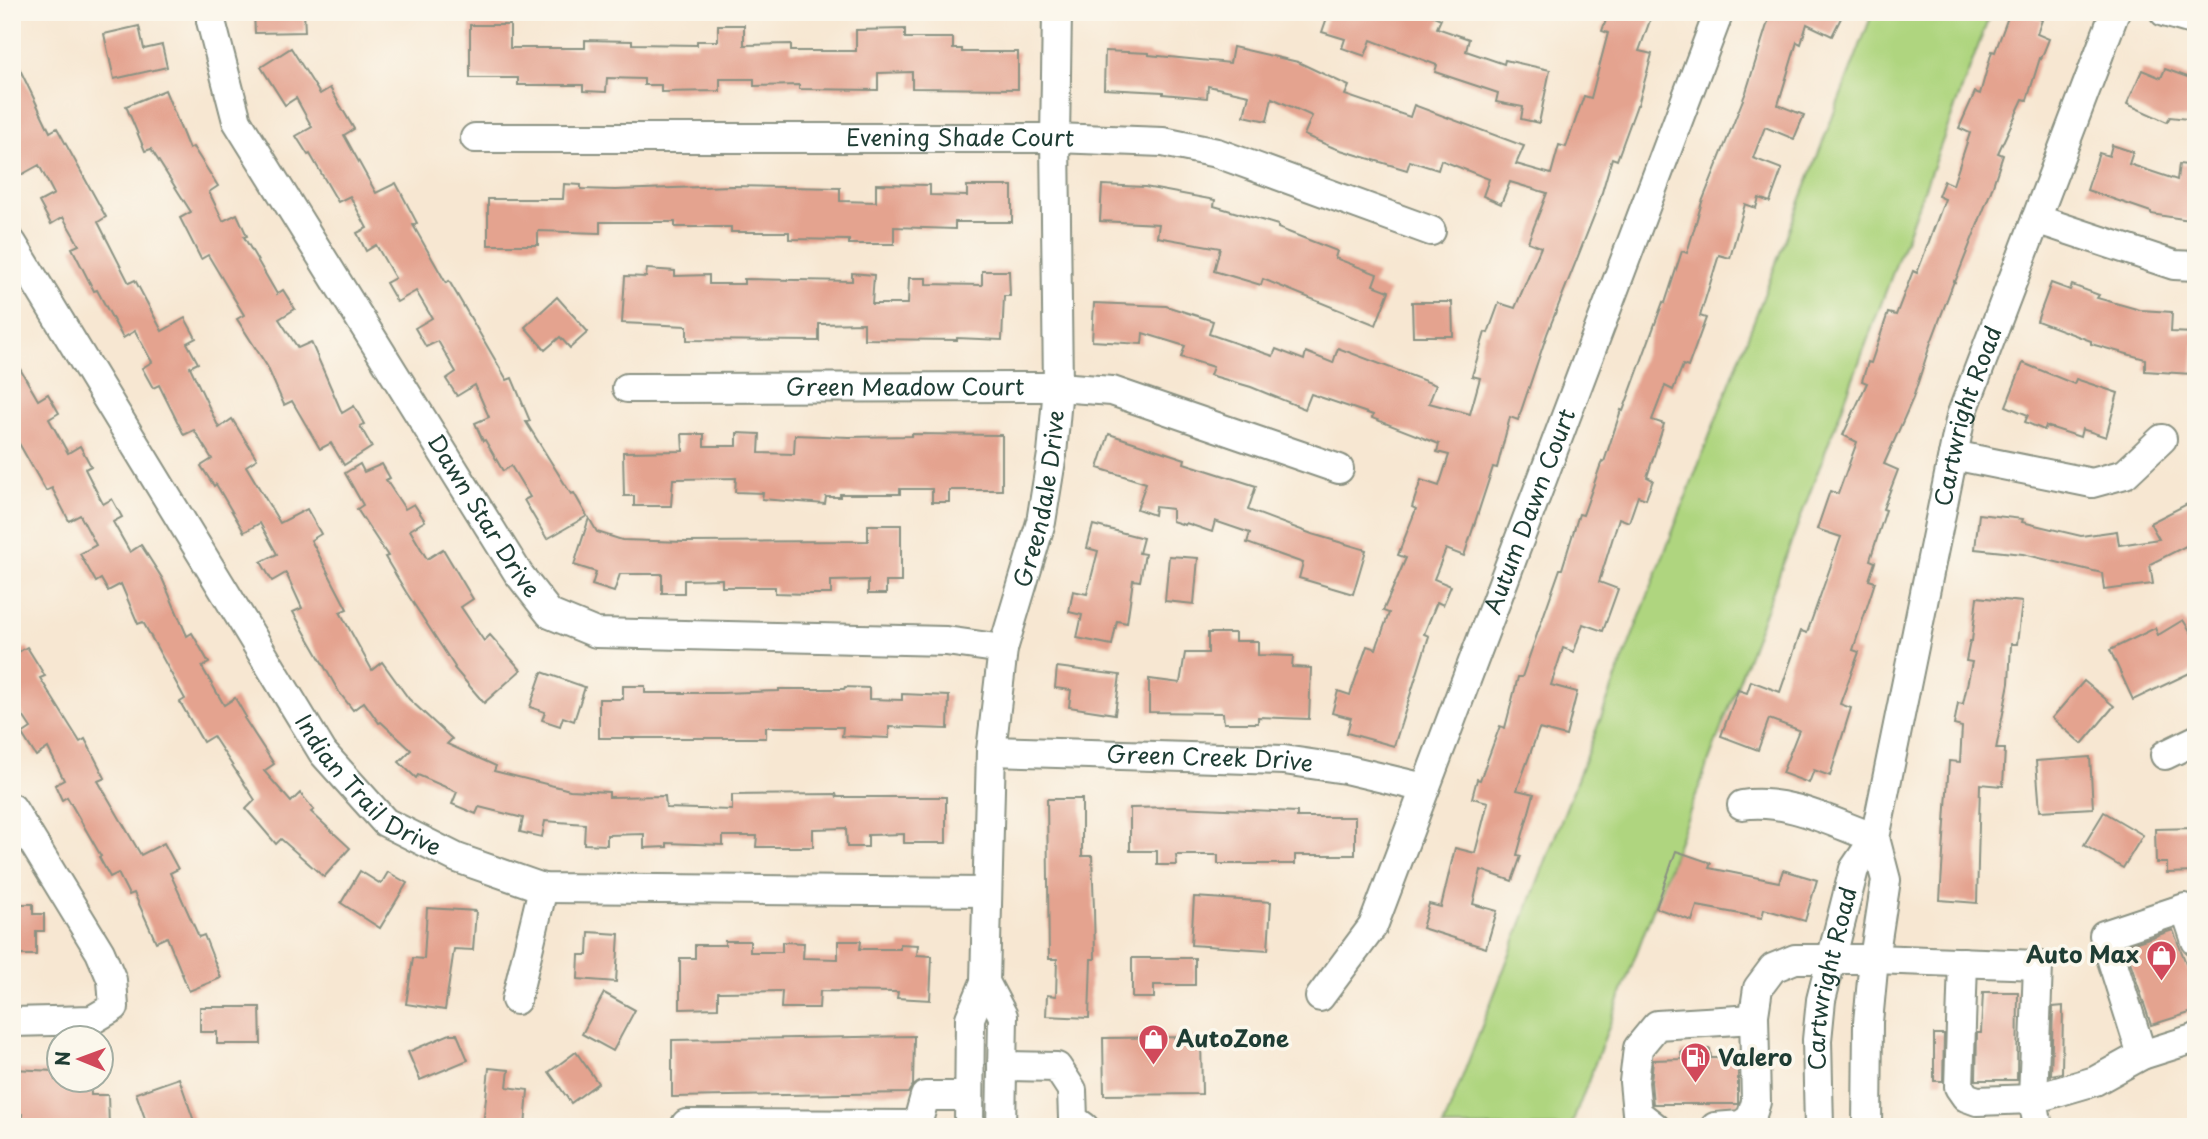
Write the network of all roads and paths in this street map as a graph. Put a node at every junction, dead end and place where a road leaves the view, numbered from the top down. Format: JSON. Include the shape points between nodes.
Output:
{"nodes":[{"id":1,"x":211,"y":12,"type":"edge"},
{"id":2,"x":1057,"y":12,"type":"edge"},
{"id":3,"x":1718,"y":12,"type":"edge"},
{"id":4,"x":2115,"y":12,"type":"edge"},
{"id":5,"x":2164,"y":12,"type":"edge"},
{"id":6,"x":2196,"y":22,"type":"edge"},
{"id":7,"x":475,"y":138,"type":"dead end"},
{"id":8,"x":1055,"y":138,"type":"junction"},
{"id":9,"x":2036,"y":219,"type":"junction"},
{"id":10,"x":1431,"y":231,"type":"dead end"},
{"id":11,"x":12,"y":243,"type":"edge"},
{"id":12,"x":2196,"y":266,"type":"edge"},
{"id":13,"x":1058,"y":387,"type":"junction"},
{"id":14,"x":627,"y":388,"type":"dead end"},
{"id":15,"x":2162,"y":439,"type":"dead end"},
{"id":16,"x":1952,"y":455,"type":"junction"},
{"id":17,"x":1339,"y":468,"type":"dead end"},
{"id":18,"x":1003,"y":649,"type":"junction"},
{"id":19,"x":2196,"y":740,"type":"edge"},
{"id":20,"x":991,"y":751,"type":"junction"},
{"id":21,"x":2165,"y":755,"type":"dead end"},
{"id":22,"x":1425,"y":788,"type":"junction"},
{"id":23,"x":1742,"y":805,"type":"dead end"},
{"id":24,"x":12,"y":808,"type":"edge"},
{"id":25,"x":1875,"y":838,"type":"junction"},
{"id":26,"x":543,"y":888,"type":"junction"},
{"id":27,"x":987,"y":892,"type":"junction"},
{"id":28,"x":2196,"y":941,"type":"edge"},
{"id":29,"x":1874,"y":959,"type":"junction"},
{"id":30,"x":1831,"y":960,"type":"junction"},
{"id":31,"x":1963,"y":962,"type":"junction"},
{"id":32,"x":985,"y":982,"type":"junction"},
{"id":33,"x":1320,"y":997,"type":"dead end"},
{"id":34,"x":516,"y":1000,"type":"dead end"},
{"id":35,"x":1754,"y":1019,"type":"junction"},
{"id":36,"x":12,"y":1022,"type":"edge"},
{"id":37,"x":2196,"y":1038,"type":"edge"},
{"id":38,"x":2142,"y":1055,"type":"junction"},
{"id":39,"x":1002,"y":1066,"type":"junction"},
{"id":40,"x":969,"y":1096,"type":"junction"},
{"id":41,"x":2034,"y":1099,"type":"junction"},
{"id":42,"x":686,"y":1124,"type":"dead end"},
{"id":43,"x":745,"y":1126,"type":"edge"},
{"id":44,"x":969,"y":1127,"type":"edge"},
{"id":45,"x":1001,"y":1127,"type":"edge"},
{"id":46,"x":1084,"y":1127,"type":"edge"},
{"id":47,"x":1655,"y":1127,"type":"edge"},
{"id":48,"x":1715,"y":1127,"type":"edge"},
{"id":49,"x":1819,"y":1127,"type":"edge"},
{"id":50,"x":1867,"y":1127,"type":"edge"},
{"id":51,"x":2038,"y":1127,"type":"edge"}],
"edges":[{"from":1,"to":18,"type":"street","name":"Dawn Star Drive","via":[[237,121],[511,561],[550,614],[596,634],[946,641]]},
{"from":2,"to":8,"type":"street","name":"Greendale Drive"},
{"from":3,"to":22,"type":"street","name":"Autum Dawn Court"},
{"from":4,"to":9,"type":"street","name":"Cartwright Road"},
{"from":5,"to":6,"type":"street"},
{"from":7,"to":8,"type":"street","name":"Evening Shade Court"},
{"from":8,"to":10,"type":"street","name":"Evening Shade Court","via":[[1163,142],[1217,153]]},
{"from":8,"to":13,"type":"street","name":"Greendale Drive"},
{"from":9,"to":12,"type":"street","via":[[2174,265]]},
{"from":9,"to":16,"type":"street","name":"Cartwright Road","via":[[1961,416]]},
{"from":11,"to":26,"type":"street","name":"Indian Trail Drive","via":[[323,753],[385,822],[457,858]]},
{"from":13,"to":14,"type":"street","name":"Green Meadow Court"},
{"from":13,"to":17,"type":"street","name":"Green Meadow Court","via":[[1112,391]]},
{"from":13,"to":18,"type":"street","name":"Greendale Drive","via":[[1041,522]]},
{"from":15,"to":16,"type":"street","via":[[2125,474],[2092,483]]},
{"from":16,"to":25,"type":"street","name":"Cartwright Road"},
{"from":18,"to":20,"type":"street","name":"Greendale Drive"},
{"from":19,"to":21,"type":"street"},
{"from":20,"to":22,"type":"street","name":"Green Creek Drive","via":[[1284,760]]},
{"from":20,"to":27,"type":"street","name":"Greendale Drive"},
{"from":22,"to":33,"type":"street","name":"Autum Dawn Court","via":[[1373,926]]},
{"from":23,"to":25,"type":"street","via":[[1787,806]]},
{"from":24,"to":36,"type":"street","via":[[100,951],[112,980],[114,1007],[92,1020]]},
{"from":25,"to":29,"type":"street","name":"Cartwright Road","via":[[1886,880]]},
{"from":25,"to":30,"type":"street","name":"Cartwright Road","via":[[1853,869]]},
{"from":26,"to":27,"type":"street","name":"Indian Trail Drive"},
{"from":26,"to":34,"type":"street"},
{"from":27,"to":32,"type":"street","name":"Greendale Drive"},
{"from":28,"to":38,"type":"street","via":[[2185,908],[2104,935]]},
{"from":29,"to":30,"type":"street"},
{"from":29,"to":31,"type":"street"},
{"from":29,"to":50,"type":"street","name":"Cartwright Road"},
{"from":30,"to":35,"type":"street","via":[[1795,959],[1773,968],[1758,988]]},
{"from":30,"to":49,"type":"street","name":"Cartwright Road","via":[[1817,1040]]},
{"from":31,"to":41,"type":"street","via":[[1959,1087],[1966,1097],[1977,1101]]},
{"from":31,"to":41,"type":"street","via":[[2038,965]]},
{"from":32,"to":39,"type":"street","name":"Greendale Drive","via":[[1003,1016]]},
{"from":32,"to":40,"type":"street","name":"Greendale Drive","via":[[970,1018]]},
{"from":35,"to":47,"type":"street","via":[[1657,1025],[1638,1048],[1634,1082],[1637,1114]]},
{"from":35,"to":48,"type":"street","via":[[1756,1102],[1752,1118],[1741,1125]]},
{"from":37,"to":38,"type":"street"},
{"from":38,"to":41,"type":"street","via":[[2095,1081]]},
{"from":39,"to":45,"type":"street","name":"Greendale Drive"},
{"from":39,"to":46,"type":"street","via":[[1057,1067],[1072,1090],[1073,1119]]},
{"from":40,"to":43,"type":"street","via":[[925,1096],[917,1125]]},
{"from":40,"to":44,"type":"street","name":"Greendale Drive"},
{"from":41,"to":51,"type":"street"},
{"from":42,"to":43,"type":"street"}]}
